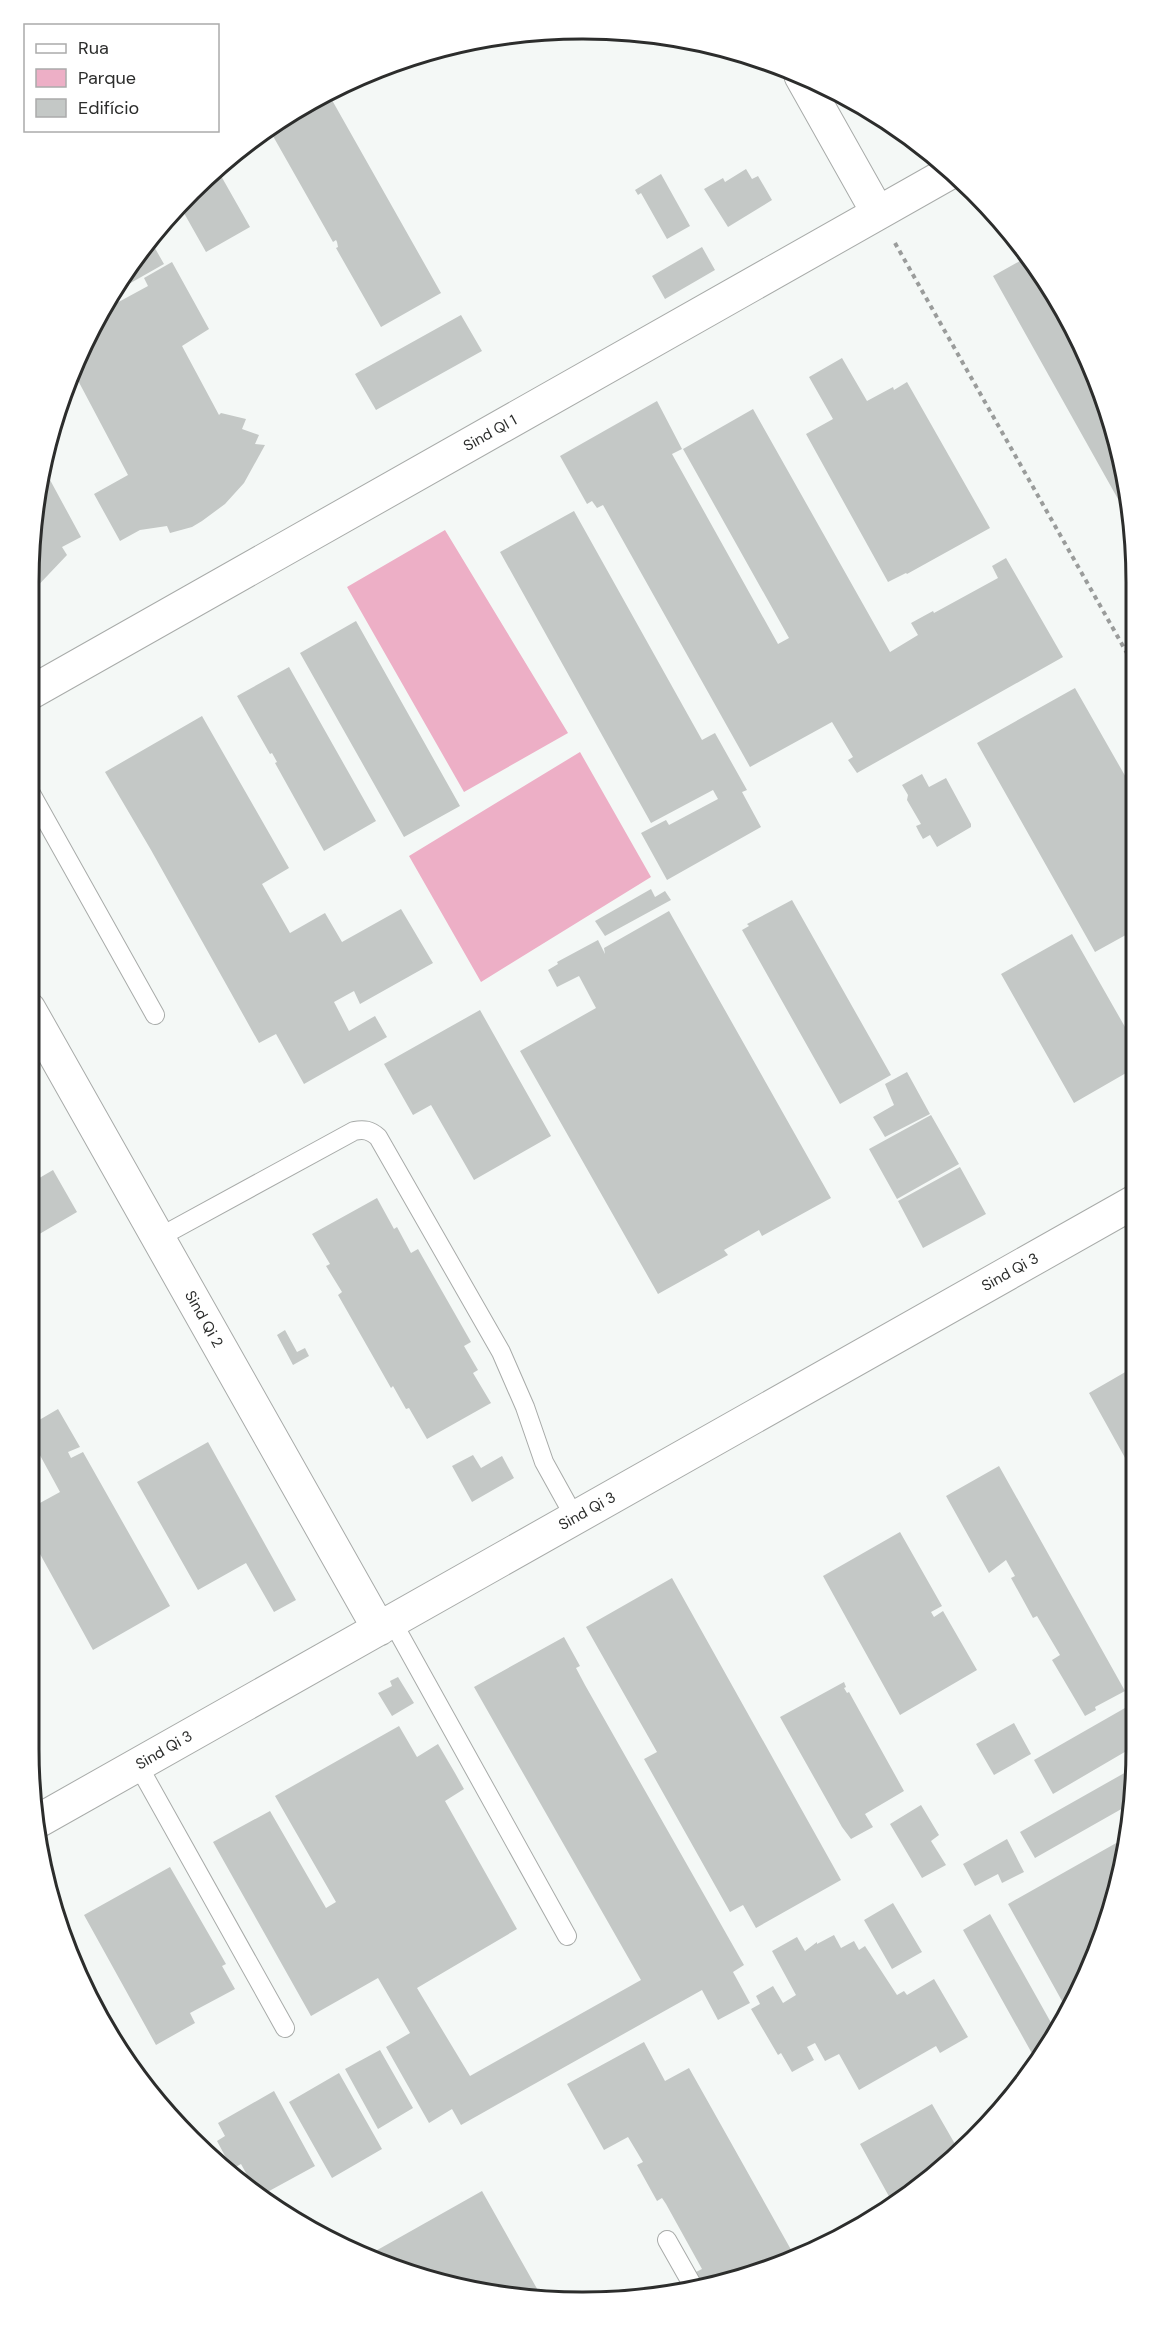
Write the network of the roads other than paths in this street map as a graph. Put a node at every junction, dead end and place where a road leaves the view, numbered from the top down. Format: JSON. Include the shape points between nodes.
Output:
{"nodes":[{"id":1,"x":808,"y":88,"type":"edge"},
{"id":2,"x":943,"y":176,"type":"edge"},
{"id":3,"x":878,"y":213,"type":"junction"},
{"id":4,"x":39,"y":688,"type":"edge"},
{"id":5,"x":39,"y":808,"type":"edge"},
{"id":6,"x":155,"y":1016,"type":"dead end"},
{"id":7,"x":39,"y":1027,"type":"edge"},
{"id":8,"x":1126,"y":1207,"type":"edge"},
{"id":9,"x":158,"y":1238,"type":"junction"},
{"id":10,"x":574,"y":1518,"type":"junction"},
{"id":11,"x":385,"y":1625,"type":"junction"},
{"id":12,"x":138,"y":1765,"type":"junction"},
{"id":13,"x":44,"y":1818,"type":"edge"},
{"id":14,"x":567,"y":1936,"type":"dead end"},
{"id":15,"x":285,"y":2028,"type":"dead end"},
{"id":16,"x":667,"y":2240,"type":"dead end"},
{"id":17,"x":691,"y":2282,"type":"edge"}],
"edges":[{"from":1,"to":3,"type":"street"},
{"from":2,"to":3,"type":"street","name":"Sind QI 1"},
{"from":3,"to":4,"type":"street","name":"Sind QI 1"},
{"from":5,"to":6,"type":"lane"},
{"from":7,"to":9,"type":"street","name":"Sind Qi 2"},
{"from":8,"to":10,"type":"street","name":"Sind Qi 3"},
{"from":9,"to":10,"type":"lane","via":[[354,1131],[373,1133],[501,1352],[544,1462]]},
{"from":9,"to":11,"type":"street","name":"Sind Qi 2"},
{"from":10,"to":11,"type":"street","name":"Sind Qi 3"},
{"from":11,"to":12,"type":"street","name":"Sind Qi 3"},
{"from":11,"to":14,"type":"lane"},
{"from":12,"to":13,"type":"street","name":"Sind Qi 3"},
{"from":12,"to":15,"type":"lane"},
{"from":16,"to":17,"type":"lane"}]}
